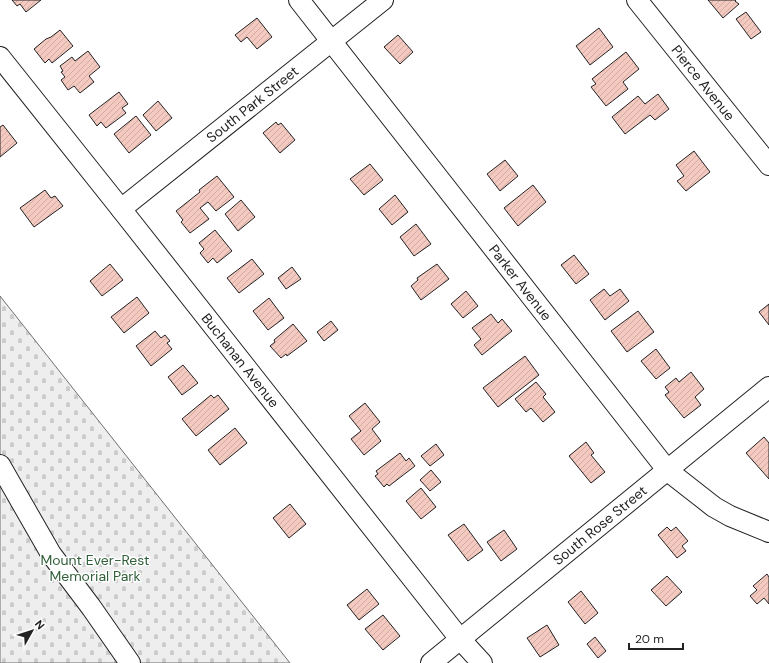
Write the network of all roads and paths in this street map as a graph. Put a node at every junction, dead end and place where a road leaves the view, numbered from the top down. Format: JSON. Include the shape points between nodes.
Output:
{"nodes":[{"id":1,"x":299,"y":0,"type":"edge"},
{"id":2,"x":383,"y":0,"type":"edge"},
{"id":3,"x":637,"y":0,"type":"edge"},
{"id":4,"x":331,"y":41,"type":"junction"},
{"id":5,"x":0,"y":57,"type":"edge"},
{"id":6,"x":769,"y":165,"type":"edge"},
{"id":7,"x":121,"y":209,"type":"junction"},
{"id":8,"x":769,"y":387,"type":"edge"},
{"id":9,"x":0,"y":465,"type":"edge"},
{"id":10,"x":668,"y":471,"type":"junction"},
{"id":11,"x":769,"y":532,"type":"edge"},
{"id":12,"x":460,"y":639,"type":"junction"},
{"id":13,"x":130,"y":663,"type":"edge"},
{"id":14,"x":431,"y":663,"type":"edge"},
{"id":15,"x":482,"y":663,"type":"edge"}],
"edges":[{"from":1,"to":4,"type":"street","name":"Parker Avenue"},
{"from":2,"to":4,"type":"street","name":"South Park Street"},
{"from":3,"to":6,"type":"street","name":"Pierce Avenue"},
{"from":4,"to":7,"type":"street","name":"South Park Street"},
{"from":4,"to":10,"type":"street","name":"Parker Avenue"},
{"from":5,"to":7,"type":"street","name":"Buchanan Avenue"},
{"from":7,"to":12,"type":"street","name":"Buchanan Avenue"},
{"from":8,"to":10,"type":"street","name":"South Rose Street"},
{"from":9,"to":13,"type":"street","via":[[51,554]]},
{"from":10,"to":11,"type":"street","name":"Parker Avenue","via":[[714,507]]},
{"from":10,"to":12,"type":"street","name":"South Rose Street"},
{"from":12,"to":14,"type":"street","name":"South Rose Street"},
{"from":12,"to":15,"type":"street","name":"Buchanan Avenue"}]}
